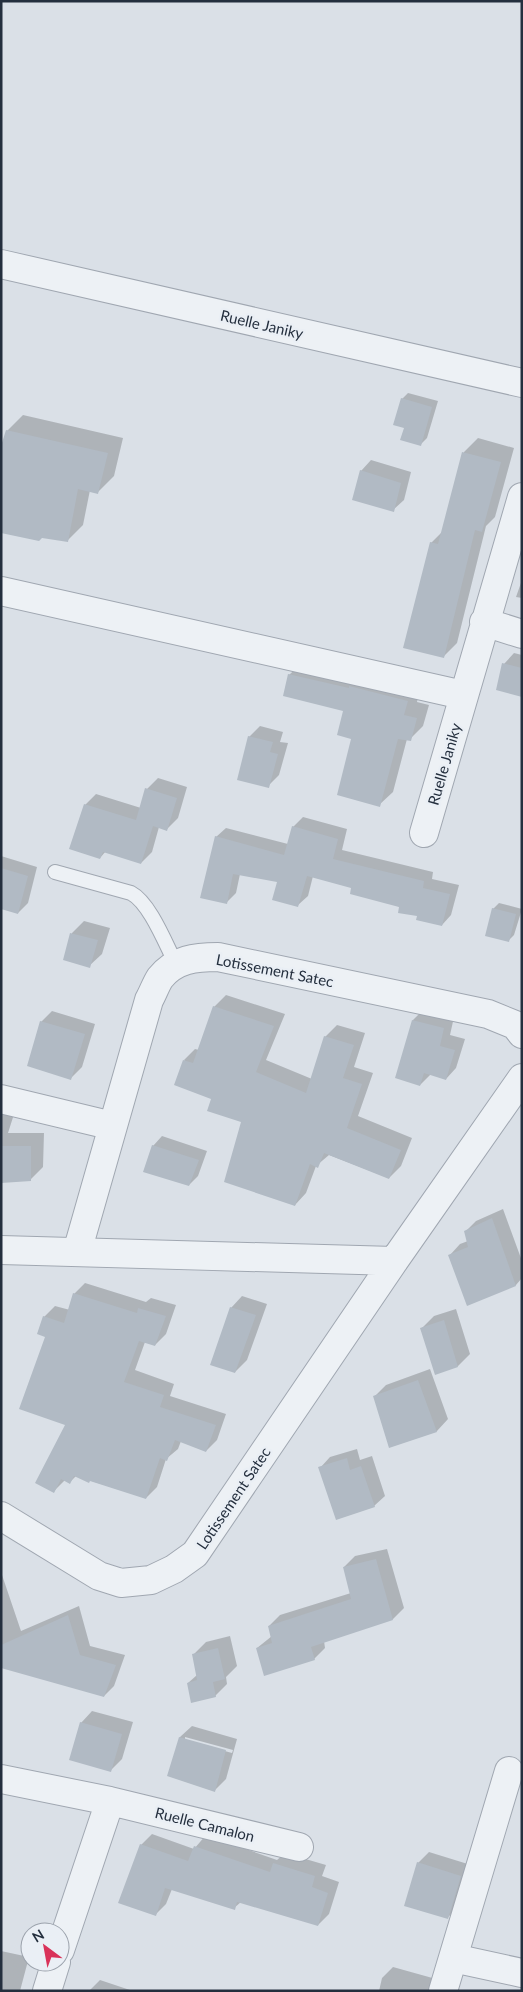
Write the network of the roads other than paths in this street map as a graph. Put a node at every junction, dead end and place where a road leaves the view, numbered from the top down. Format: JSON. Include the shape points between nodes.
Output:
{"nodes":[{"id":1,"x":1,"y":264,"type":"edge"},
{"id":2,"x":522,"y":383,"type":"edge"},
{"id":3,"x":522,"y":497,"type":"edge"},
{"id":4,"x":1,"y":591,"type":"edge"},
{"id":5,"x":484,"y":622,"type":"junction"},
{"id":6,"x":522,"y":634,"type":"edge"},
{"id":7,"x":464,"y":695,"type":"junction"},
{"id":8,"x":424,"y":833,"type":"dead end"},
{"id":9,"x":55,"y":872,"type":"dead end"},
{"id":10,"x":176,"y":964,"type":"junction"},
{"id":11,"x":522,"y":1034,"type":"edge"},
{"id":12,"x":521,"y":1083,"type":"edge"},
{"id":13,"x":1,"y":1099,"type":"edge"},
{"id":14,"x":113,"y":1126,"type":"junction"},
{"id":15,"x":1,"y":1250,"type":"edge"},
{"id":16,"x":77,"y":1252,"type":"junction"},
{"id":17,"x":394,"y":1261,"type":"junction"},
{"id":18,"x":1,"y":1516,"type":"edge"},
{"id":19,"x":509,"y":1770,"type":"dead end"},
{"id":20,"x":1,"y":1779,"type":"edge"},
{"id":21,"x":110,"y":1801,"type":"junction"},
{"id":22,"x":299,"y":1847,"type":"dead end"},
{"id":23,"x":69,"y":1922,"type":"edge"},
{"id":24,"x":453,"y":1958,"type":"junction"},
{"id":25,"x":53,"y":1972,"type":"edge"},
{"id":26,"x":522,"y":1973,"type":"edge"},
{"id":27,"x":46,"y":1991,"type":"edge"},
{"id":28,"x":443,"y":1991,"type":"edge"}],
"edges":[{"from":1,"to":2,"type":"street","name":"Ruelle Janiky"},
{"from":3,"to":5,"type":"street","name":"Ruelle Janiky"},
{"from":4,"to":7,"type":"street"},
{"from":5,"to":6,"type":"street"},
{"from":5,"to":7,"type":"street","name":"Ruelle Janiky"},
{"from":7,"to":8,"type":"street","name":"Ruelle Janiky"},
{"from":9,"to":10,"type":"lane","via":[[138,897]]},
{"from":10,"to":11,"type":"street","name":"Lotissement Satec","via":[[198,957],[218,957],[488,1014],[515,1025]]},
{"from":10,"to":14,"type":"street","name":"Lotissement Satec","via":[[160,978],[149,1000]]},
{"from":12,"to":17,"type":"street","name":"Lotissement Satec"},
{"from":13,"to":14,"type":"street"},
{"from":14,"to":16,"type":"street","name":"Lotissement Satec"},
{"from":15,"to":16,"type":"street"},
{"from":16,"to":17,"type":"street"},
{"from":17,"to":18,"type":"street","name":"Lotissement Satec","via":[[195,1554],[174,1569],[151,1580],[121,1583],[99,1576]]},
{"from":19,"to":24,"type":"street"},
{"from":20,"to":21,"type":"street","name":"Ruelle Camalon"},
{"from":21,"to":22,"type":"street","name":"Ruelle Camalon"},
{"from":21,"to":23,"type":"street"},
{"from":24,"to":26,"type":"street"},
{"from":24,"to":28,"type":"street"},
{"from":25,"to":27,"type":"street"}]}
